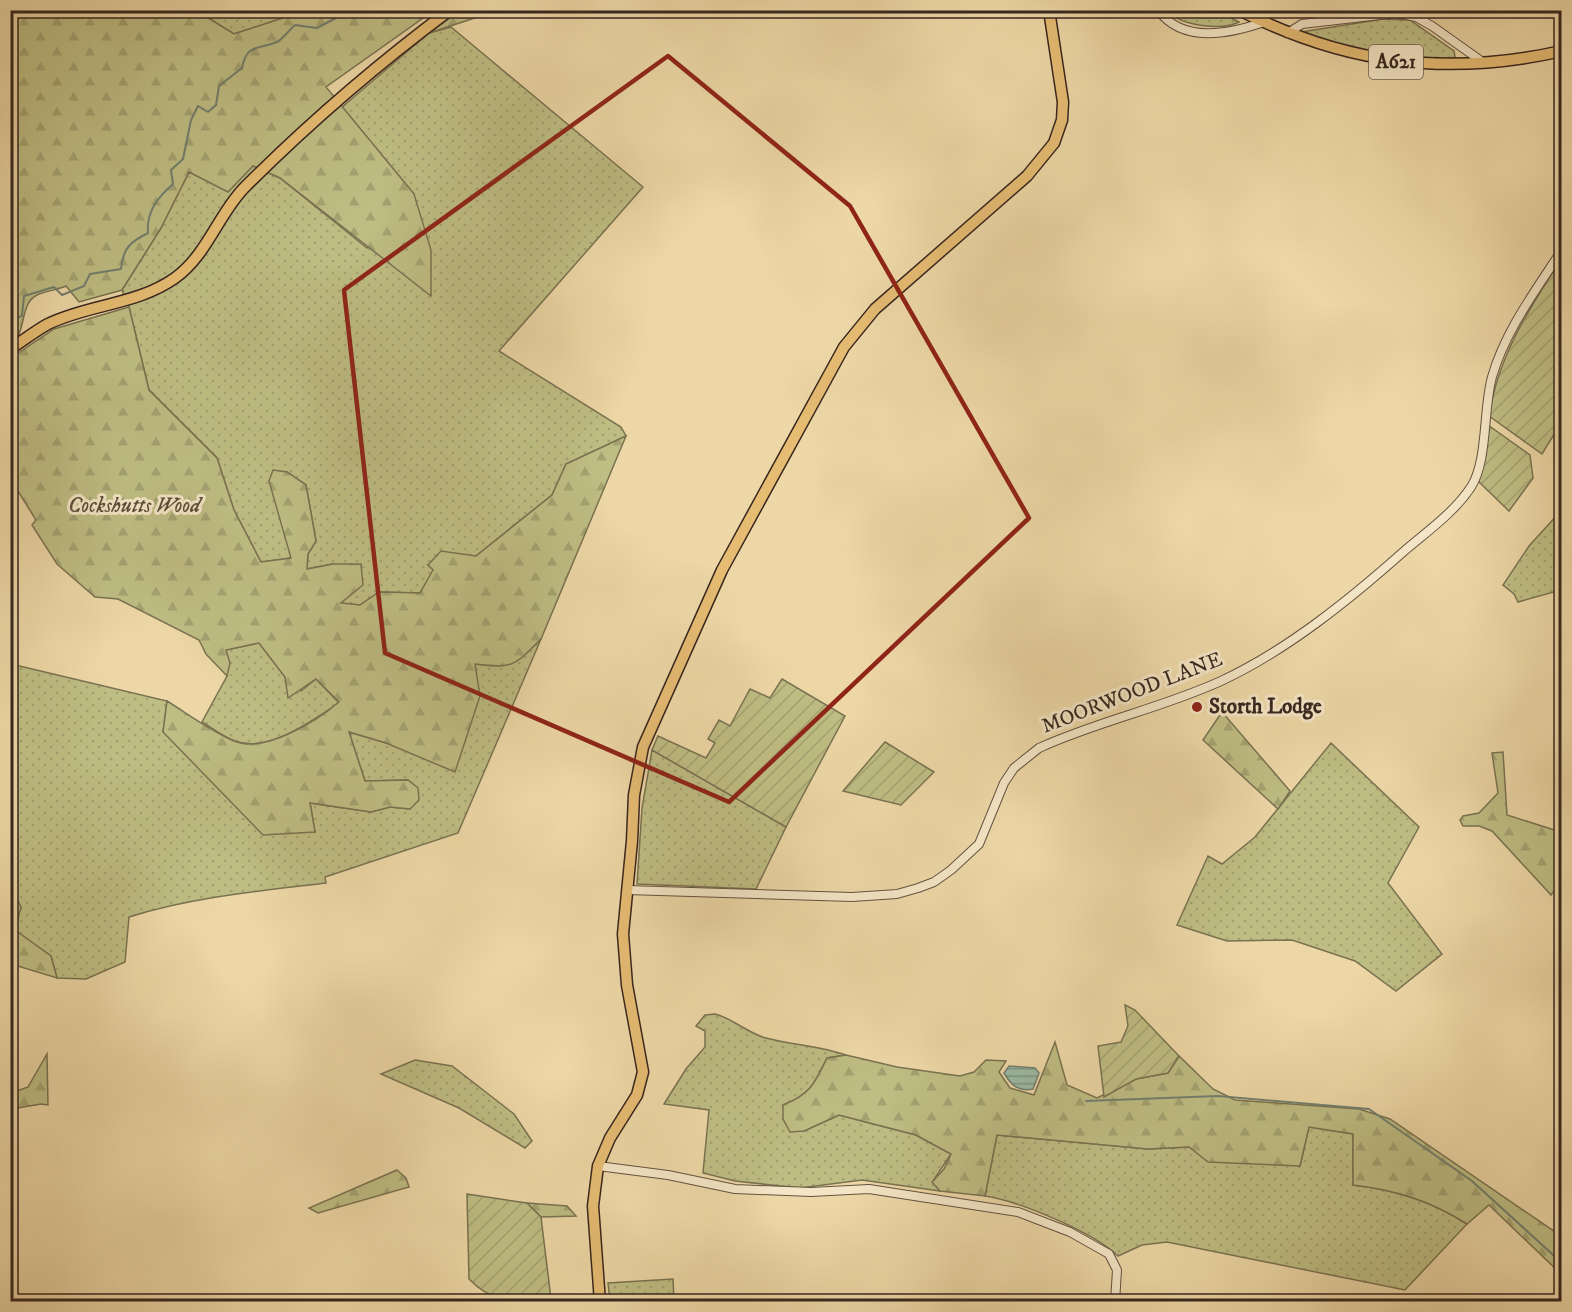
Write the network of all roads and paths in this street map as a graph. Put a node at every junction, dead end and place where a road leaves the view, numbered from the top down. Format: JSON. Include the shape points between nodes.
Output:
{"nodes":[{"id":1,"x":450,"y":10,"type":"edge"},
{"id":2,"x":1049,"y":10,"type":"edge"},
{"id":3,"x":1158,"y":10,"type":"edge"},
{"id":4,"x":1239,"y":10,"type":"edge"},
{"id":5,"x":1264,"y":22,"type":"junction"},
{"id":6,"x":1288,"y":33,"type":"junction"},
{"id":7,"x":1562,"y":51,"type":"edge"},
{"id":8,"x":1484,"y":63,"type":"junction"},
{"id":9,"x":1562,"y":250,"type":"edge"},
{"id":10,"x":10,"y":349,"type":"edge"},
{"id":11,"x":627,"y":890,"type":"junction"},
{"id":12,"x":598,"y":1166,"type":"junction"},
{"id":13,"x":600,"y":1302,"type":"edge"},
{"id":14,"x":1115,"y":1302,"type":"edge"}],
"edges":[{"from":1,"to":10,"type":"main road","via":[[336,99],[250,182],[198,255],[177,276],[151,294],[48,324]]},
{"from":2,"to":11,"type":"main road","via":[[1063,102],[1057,137],[1027,176],[875,309],[853,334],[821,386],[722,570],[649,732],[634,795]]},
{"from":3,"to":5,"type":"street","via":[[1171,25],[1199,33],[1237,31]]},
{"from":4,"to":5,"type":"main road","number":"A621"},
{"from":5,"to":6,"type":"main road","number":"A621"},
{"from":6,"to":8,"type":"main road","number":"A621","via":[[1389,61]]},
{"from":6,"to":8,"type":"street","via":[[1302,24],[1397,13],[1432,26]]},
{"from":7,"to":8,"type":"main road","number":"A621"},
{"from":9,"to":11,"type":"street","name":"MOORWOOD LANE","via":[[1525,307],[1492,376],[1479,466],[1471,487],[1388,566],[1328,614],[1222,680],[1039,747],[1014,768],[1004,783],[979,843],[934,882],[897,894],[852,897]]},
{"from":11,"to":12,"type":"main road","via":[[623,957],[644,1071],[637,1095]]},
{"from":12,"to":13,"type":"main road","via":[[593,1206]]},
{"from":12,"to":14,"type":"street","via":[[735,1189],[869,1189],[1018,1212],[1070,1232],[1109,1254],[1117,1270]]}]}
